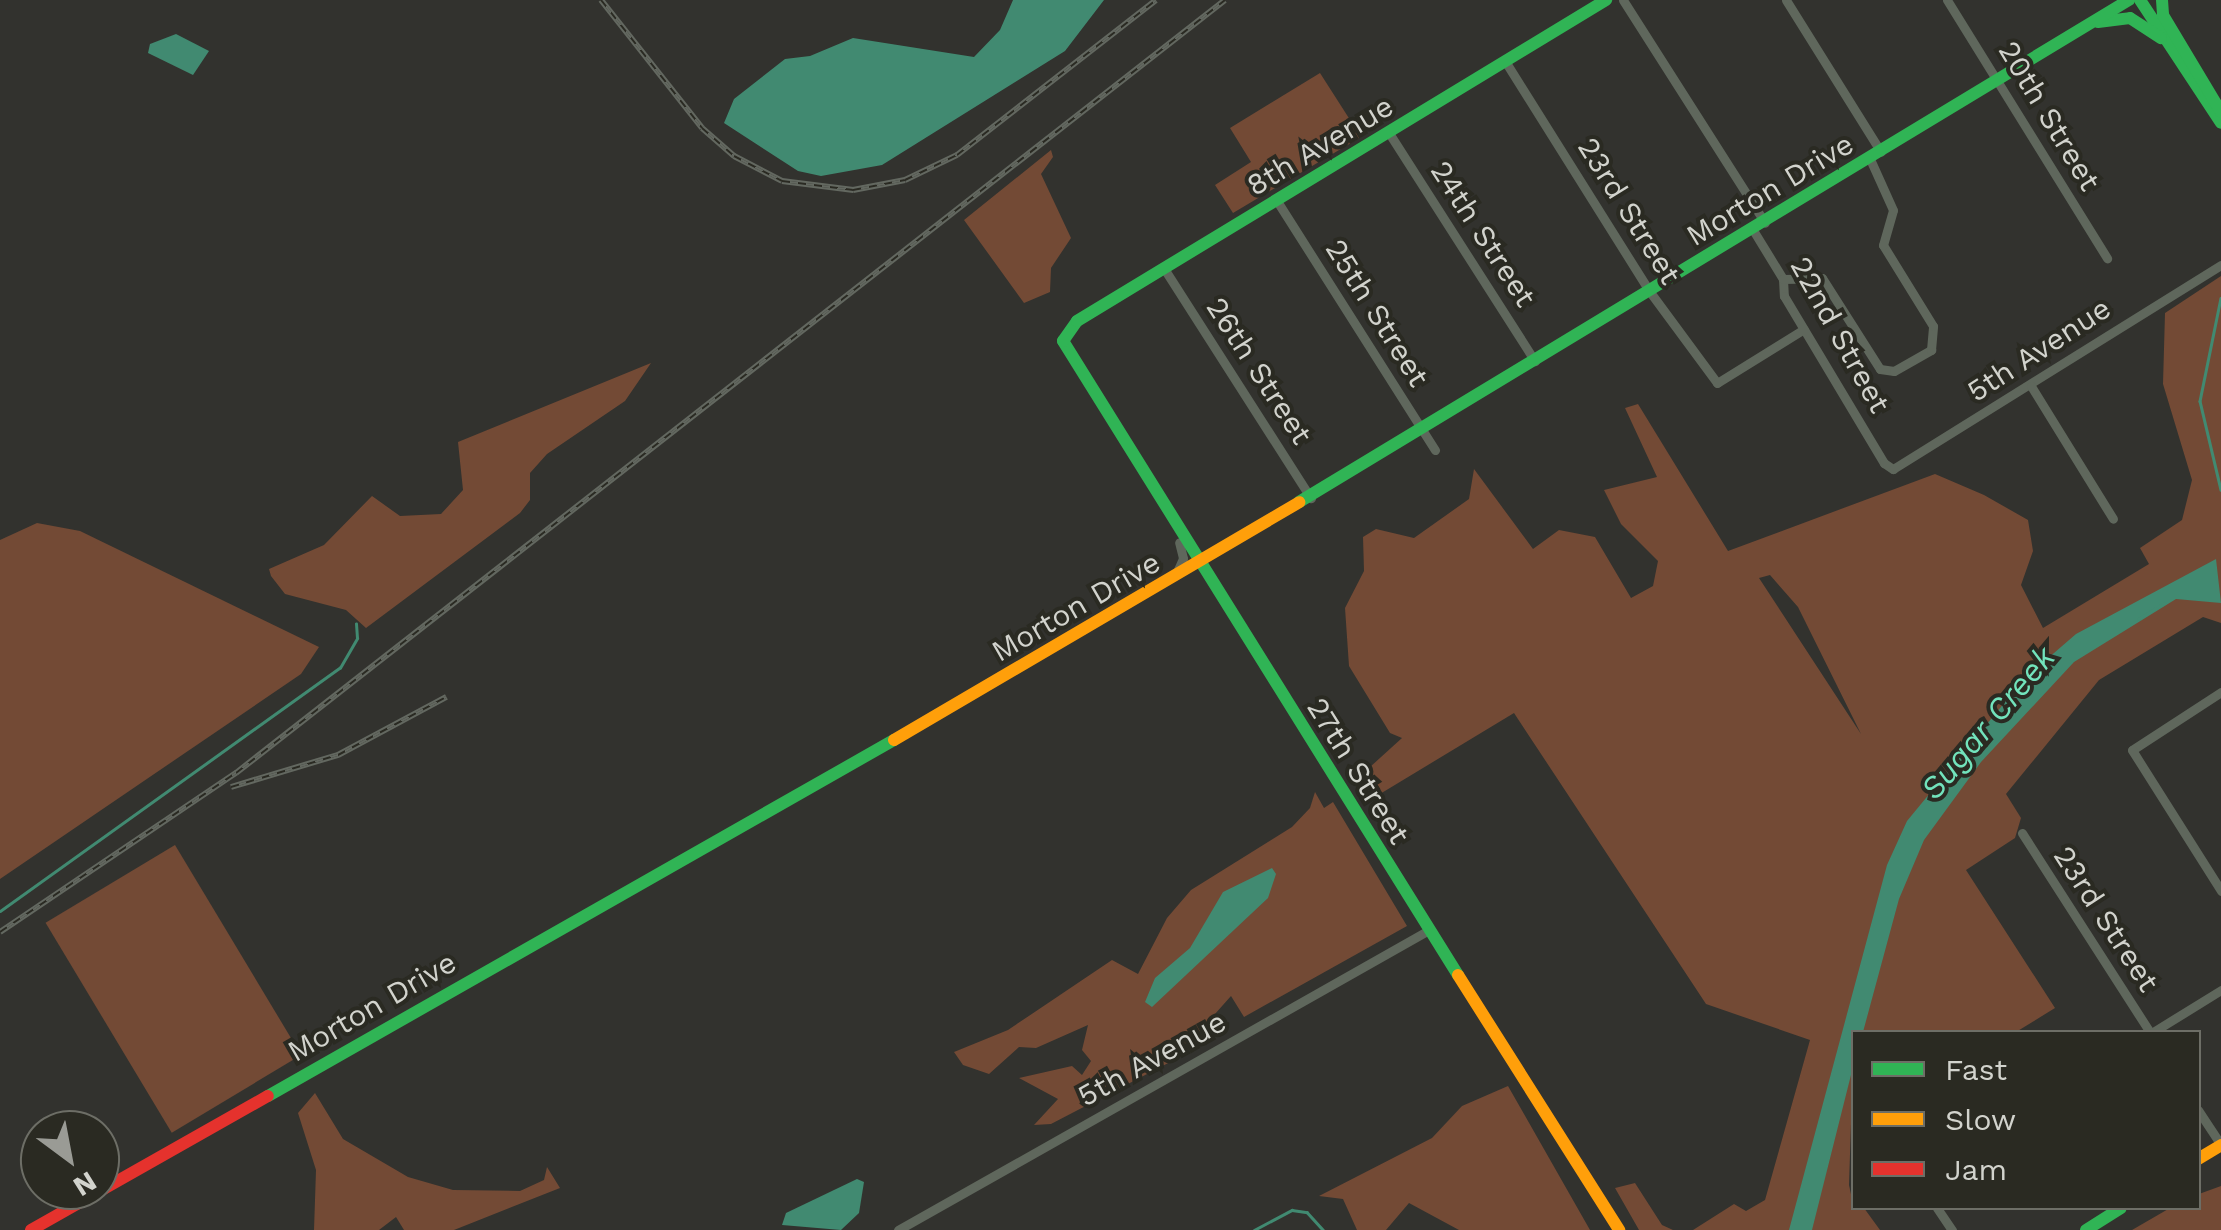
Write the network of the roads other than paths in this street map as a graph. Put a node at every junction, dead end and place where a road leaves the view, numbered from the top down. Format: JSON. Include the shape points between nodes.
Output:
{"nodes":[{"id":1,"x":1606,"y":0,"type":"edge"},
{"id":2,"x":1623,"y":0,"type":"edge"},
{"id":3,"x":1786,"y":0,"type":"edge"},
{"id":4,"x":1947,"y":0,"type":"edge"},
{"id":5,"x":2112,"y":0,"type":"edge"},
{"id":6,"x":2129,"y":0,"type":"edge"},
{"id":7,"x":2140,"y":0,"type":"edge"},
{"id":8,"x":2162,"y":0,"type":"edge"},
{"id":9,"x":2093,"y":23,"type":"junction"},
{"id":10,"x":2164,"y":40,"type":"junction"},
{"id":11,"x":1505,"y":61,"type":"junction"},
{"id":12,"x":1999,"y":81,"type":"junction"},
{"id":13,"x":2221,"y":112,"type":"edge"},
{"id":14,"x":2221,"y":123,"type":"edge"},
{"id":15,"x":1389,"y":133,"type":"junction"},
{"id":16,"x":1876,"y":155,"type":"junction"},
{"id":17,"x":1277,"y":201,"type":"junction"},
{"id":18,"x":1759,"y":226,"type":"junction"},
{"id":19,"x":2107,"y":258,"type":"dead end"},
{"id":20,"x":2221,"y":265,"type":"edge"},
{"id":21,"x":1165,"y":270,"type":"junction"},
{"id":22,"x":1782,"y":278,"type":"junction"},
{"id":23,"x":1650,"y":292,"type":"junction"},
{"id":24,"x":1804,"y":329,"type":"junction"},
{"id":25,"x":1063,"y":337,"type":"joint"},
{"id":26,"x":1535,"y":362,"type":"junction"},
{"id":27,"x":2030,"y":386,"type":"junction"},
{"id":28,"x":1422,"y":432,"type":"junction"},
{"id":29,"x":1435,"y":450,"type":"dead end"},
{"id":30,"x":1884,"y":464,"type":"joint"},
{"id":31,"x":1311,"y":498,"type":"junction"},
{"id":32,"x":2113,"y":519,"type":"dead end"},
{"id":33,"x":1174,"y":525,"type":"junction"},
{"id":34,"x":1199,"y":564,"type":"junction"},
{"id":35,"x":1171,"y":581,"type":"junction"},
{"id":36,"x":2221,"y":692,"type":"edge"},
{"id":37,"x":2022,"y":832,"type":"dead end"},
{"id":38,"x":2221,"y":891,"type":"edge"},
{"id":39,"x":1429,"y":930,"type":"junction"},
{"id":40,"x":2221,"y":990,"type":"edge"},
{"id":41,"x":2151,"y":1030,"type":"edge"},
{"id":42,"x":2155,"y":1030,"type":"edge"},
{"id":43,"x":2201,"y":1115,"type":"edge"},
{"id":44,"x":2221,"y":1145,"type":"edge"},
{"id":45,"x":2119,"y":1210,"type":"edge"},
{"id":46,"x":31,"y":1230,"type":"edge"},
{"id":47,"x":898,"y":1230,"type":"edge"},
{"id":48,"x":1619,"y":1230,"type":"edge"},
{"id":49,"x":2086,"y":1230,"type":"edge"}],
"edges":[{"from":1,"to":11,"type":"street","name":"8th Avenue"},
{"from":2,"to":18,"type":"street","name":"22nd Street"},
{"from":3,"to":16,"type":"street"},
{"from":4,"to":12,"type":"street","name":"20th Street"},
{"from":5,"to":9,"type":"street"},
{"from":6,"to":9,"type":"street","name":"Morton Drive"},
{"from":7,"to":10,"type":"street"},
{"from":8,"to":13,"type":"street","via":[[2164,15]]},
{"from":9,"to":10,"type":"street","via":[[2130,18]]},
{"from":9,"to":12,"type":"street","name":"Morton Drive"},
{"from":10,"to":14,"type":"street"},
{"from":11,"to":15,"type":"street","name":"8th Avenue"},
{"from":11,"to":23,"type":"street","name":"23rd Street"},
{"from":12,"to":16,"type":"street","name":"Morton Drive"},
{"from":12,"to":19,"type":"street","name":"20th Street"},
{"from":15,"to":17,"type":"street","name":"8th Avenue"},
{"from":15,"to":26,"type":"street","name":"24th Street"},
{"from":16,"to":18,"type":"street","name":"Morton Drive"},
{"from":16,"to":22,"type":"street","via":[[1894,210],[1884,246],[1935,332],[1931,350],[1894,371],[1880,369],[1822,278]]},
{"from":17,"to":21,"type":"street","name":"8th Avenue"},
{"from":17,"to":28,"type":"street","name":"25th Street"},
{"from":18,"to":22,"type":"street","name":"22nd Street"},
{"from":18,"to":23,"type":"street","name":"Morton Drive"},
{"from":20,"to":27,"type":"street","name":"5th Avenue"},
{"from":21,"to":25,"type":"street","name":"8th Avenue","via":[[1077,321]]},
{"from":21,"to":31,"type":"street","name":"26th Street"},
{"from":22,"to":24,"type":"street","name":"22nd Street","via":[[1781,290]]},
{"from":23,"to":24,"type":"street","name":"23rd Street","via":[[1717,382]]},
{"from":23,"to":26,"type":"street","name":"Morton Drive"},
{"from":24,"to":30,"type":"street","name":"22nd Street"},
{"from":25,"to":33,"type":"street","name":"27th Street","via":[[1070,363]]},
{"from":26,"to":28,"type":"street","name":"Morton Drive"},
{"from":27,"to":30,"type":"street","name":"5th Avenue","via":[[1904,464]]},
{"from":27,"to":32,"type":"street"},
{"from":28,"to":29,"type":"street","name":"25th Street"},
{"from":28,"to":31,"type":"street","name":"Morton Drive"},
{"from":31,"to":34,"type":"street","name":"Morton Drive"},
{"from":33,"to":34,"type":"street","name":"27th Street"},
{"from":33,"to":35,"type":"street","via":[[1184,558]]},
{"from":34,"to":35,"type":"street","name":"Morton Drive"},
{"from":34,"to":39,"type":"street","name":"27th Street"},
{"from":35,"to":46,"type":"street","name":"Morton Drive"},
{"from":36,"to":38,"type":"street","via":[[2132,750]]},
{"from":37,"to":41,"type":"street","name":"23rd Street"},
{"from":39,"to":47,"type":"street","name":"5th Avenue"},
{"from":39,"to":48,"type":"street","name":"27th Street"},
{"from":40,"to":42,"type":"street"},
{"from":43,"to":44,"type":"street"},
{"from":45,"to":49,"type":"street"}]}
